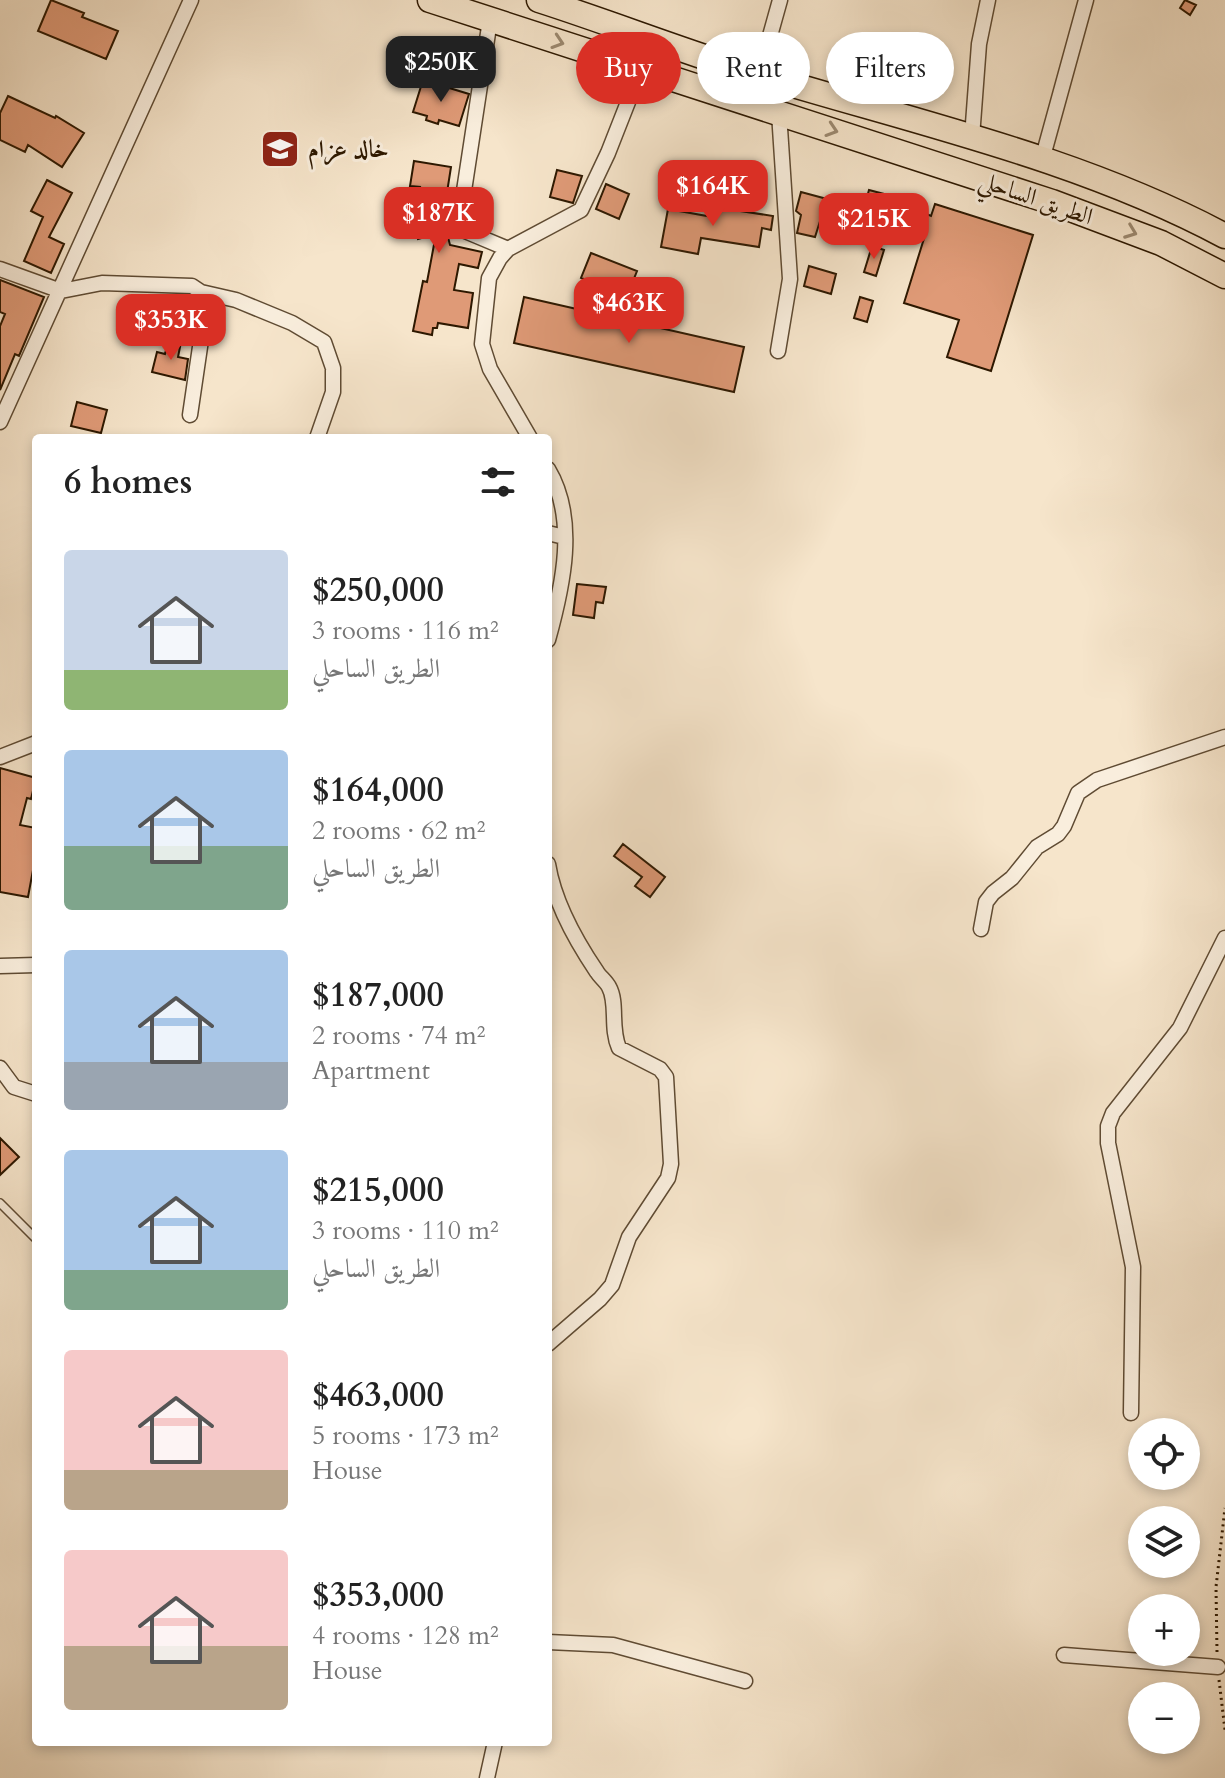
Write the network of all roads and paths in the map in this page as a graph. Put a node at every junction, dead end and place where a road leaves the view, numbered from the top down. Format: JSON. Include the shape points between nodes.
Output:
{"nodes":[{"id":1,"x":191,"y":0,"type":"edge"},
{"id":2,"x":430,"y":0,"type":"edge"},
{"id":3,"x":780,"y":0,"type":"edge"},
{"id":4,"x":988,"y":0,"type":"edge"},
{"id":5,"x":1086,"y":0,"type":"edge"},
{"id":6,"x":545,"y":1,"type":"edge"},
{"id":7,"x":490,"y":20,"type":"junction"},
{"id":8,"x":771,"y":32,"type":"edge"},
{"id":9,"x":576,"y":48,"type":"edge"},
{"id":10,"x":697,"y":53,"type":"edge"},
{"id":11,"x":810,"y":90,"type":"edge"},
{"id":12,"x":627,"y":104,"type":"edge"},
{"id":13,"x":751,"y":104,"type":"edge"},
{"id":14,"x":779,"y":113,"type":"junction"},
{"id":15,"x":972,"y":137,"type":"junction"},
{"id":16,"x":1042,"y":160,"type":"junction"},
{"id":17,"x":1225,"y":236,"type":"edge"},
{"id":18,"x":508,"y":249,"type":"junction"},
{"id":19,"x":0,"y":269,"type":"edge"},
{"id":20,"x":1225,"y":276,"type":"edge"},
{"id":21,"x":61,"y":291,"type":"junction"},
{"id":22,"x":201,"y":292,"type":"junction"},
{"id":23,"x":778,"y":351,"type":"dead end"},
{"id":24,"x":190,"y":415,"type":"dead end"},
{"id":25,"x":0,"y":422,"type":"edge"},
{"id":26,"x":318,"y":434,"type":"edge"},
{"id":27,"x":528,"y":434,"type":"edge"},
{"id":28,"x":552,"y":479,"type":"edge"},
{"id":29,"x":552,"y":534,"type":"edge"},
{"id":30,"x":564,"y":537,"type":"junction"},
{"id":31,"x":552,"y":623,"type":"edge"},
{"id":32,"x":1225,"y":737,"type":"edge"},
{"id":33,"x":32,"y":745,"type":"edge"},
{"id":34,"x":0,"y":757,"type":"edge"},
{"id":35,"x":552,"y":878,"type":"edge"},
{"id":36,"x":981,"y":929,"type":"dead end"},
{"id":37,"x":1225,"y":938,"type":"edge"},
{"id":38,"x":32,"y":965,"type":"edge"},
{"id":39,"x":0,"y":966,"type":"edge"},
{"id":40,"x":0,"y":1068,"type":"edge"},
{"id":41,"x":32,"y":1093,"type":"edge"},
{"id":42,"x":0,"y":1203,"type":"edge"},
{"id":43,"x":32,"y":1235,"type":"edge"},
{"id":44,"x":552,"y":1341,"type":"edge"},
{"id":45,"x":1131,"y":1413,"type":"dead end"},
{"id":46,"x":1225,"y":1508,"type":"edge"},
{"id":47,"x":552,"y":1642,"type":"edge"},
{"id":48,"x":1064,"y":1655,"type":"dead end"},
{"id":49,"x":1218,"y":1667,"type":"junction"},
{"id":50,"x":745,"y":1681,"type":"dead end"},
{"id":51,"x":1225,"y":1730,"type":"edge"},
{"id":52,"x":494,"y":1746,"type":"edge"},
{"id":53,"x":487,"y":1778,"type":"edge"}],
"edges":[{"from":1,"to":21,"type":"street"},
{"from":2,"to":7,"type":"highway","name":"الطريق الساحلي"},
{"from":3,"to":8,"type":"street"},
{"from":4,"to":15,"type":"street"},
{"from":5,"to":16,"type":"street"},
{"from":6,"to":10,"type":"highway","name":"الطريق الساحلي"},
{"from":7,"to":9,"type":"highway","name":"الطريق الساحلي","one_way":true},
{"from":7,"to":18,"type":"street","via":[[460,217],[465,231]]},
{"from":11,"to":15,"type":"highway","name":"الطريق الساحلي"},
{"from":12,"to":18,"type":"street","via":[[581,210]]},
{"from":13,"to":14,"type":"highway","name":"الطريق الساحلي"},
{"from":14,"to":20,"type":"highway","name":"الطريق الساحلي","one_way":true,"via":[[1052,202],[1161,243]]},
{"from":14,"to":23,"type":"street","via":[[790,279]]},
{"from":15,"to":16,"type":"highway","name":"الطريق الساحلي"},
{"from":16,"to":17,"type":"highway","name":"الطريق الساحلي","via":[[1188,216]]},
{"from":18,"to":27,"type":"street","via":[[489,278],[482,344],[490,369]]},
{"from":19,"to":21,"type":"street"},
{"from":21,"to":22,"type":"street","via":[[102,283],[192,286]]},
{"from":21,"to":25,"type":"street"},
{"from":22,"to":24,"type":"street","via":[[206,306]]},
{"from":22,"to":26,"type":"street","via":[[236,300],[324,342],[333,368],[333,392]]},
{"from":28,"to":30,"type":"street","via":[[565,511]]},
{"from":29,"to":30,"type":"street"},
{"from":30,"to":31,"type":"street"},
{"from":32,"to":36,"type":"street","via":[[1082,789],[1058,834],[1037,847],[986,902]]},
{"from":33,"to":34,"type":"street"},
{"from":35,"to":44,"type":"street","via":[[570,923],[609,987],[619,1048],[666,1077],[671,1164],[668,1178],[629,1237],[612,1285]]},
{"from":37,"to":45,"type":"street","via":[[1180,1028],[1119,1104],[1108,1126],[1133,1267]]},
{"from":38,"to":39,"type":"street"},
{"from":40,"to":41,"type":"street","via":[[14,1087]]},
{"from":42,"to":43,"type":"lane"},
{"from":46,"to":49,"type":"path","via":[[1215,1610]]},
{"from":47,"to":50,"type":"street","via":[[613,1645]]},
{"from":48,"to":49,"type":"street"},
{"from":49,"to":51,"type":"path"},
{"from":52,"to":53,"type":"street"}]}
